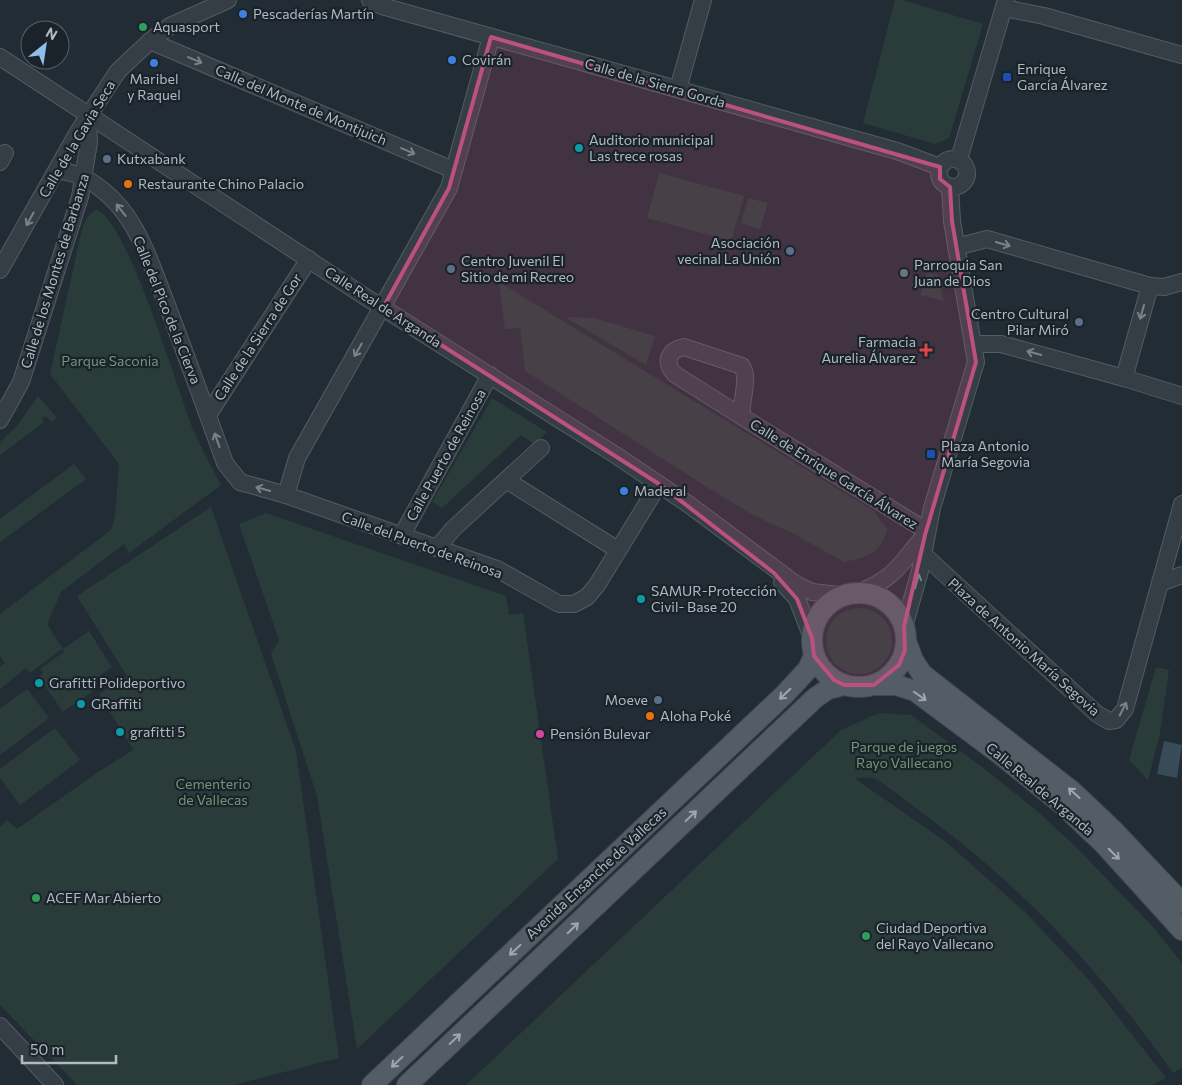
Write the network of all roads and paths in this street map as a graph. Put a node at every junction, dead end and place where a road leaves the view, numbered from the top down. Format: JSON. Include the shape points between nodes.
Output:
{"nodes":[{"id":1,"x":228,"y":0,"type":"edge"},
{"id":2,"x":370,"y":0,"type":"edge"},
{"id":3,"x":703,"y":0,"type":"edge"},
{"id":4,"x":1005,"y":4,"type":"edge"},
{"id":5,"x":491,"y":36,"type":"junction"},
{"id":6,"x":150,"y":40,"type":"junction"},
{"id":7,"x":1182,"y":55,"type":"edge"},
{"id":8,"x":0,"y":57,"type":"edge"},
{"id":9,"x":678,"y":90,"type":"junction"},
{"id":10,"x":88,"y":116,"type":"junction"},
{"id":11,"x":959,"y":159,"type":"junction"},
{"id":12,"x":940,"y":167,"type":"junction"},
{"id":13,"x":453,"y":170,"type":"junction"},
{"id":14,"x":57,"y":172,"type":"junction"},
{"id":15,"x":84,"y":179,"type":"junction"},
{"id":16,"x":950,"y":186,"type":"junction"},
{"id":17,"x":956,"y":247,"type":"junction"},
{"id":18,"x":309,"y":259,"type":"junction"},
{"id":19,"x":1,"y":265,"type":"edge"},
{"id":20,"x":1182,"y":282,"type":"edge"},
{"id":21,"x":1150,"y":286,"type":"junction"},
{"id":22,"x":383,"y":308,"type":"junction"},
{"id":23,"x":973,"y":344,"type":"junction"},
{"id":24,"x":490,"y":375,"type":"junction"},
{"id":25,"x":1124,"y":378,"type":"junction"},
{"id":26,"x":1182,"y":396,"type":"edge"},
{"id":27,"x":208,"y":415,"type":"junction"},
{"id":28,"x":742,"y":417,"type":"junction"},
{"id":29,"x":1,"y":418,"type":"edge"},
{"id":30,"x":541,"y":448,"type":"dead end"},
{"id":31,"x":506,"y":480,"type":"junction"},
{"id":32,"x":240,"y":482,"type":"joint"},
{"id":33,"x":658,"y":484,"type":"junction"},
{"id":34,"x":286,"y":495,"type":"junction"},
{"id":35,"x":1182,"y":504,"type":"edge"},
{"id":36,"x":926,"y":533,"type":"junction"},
{"id":37,"x":402,"y":535,"type":"junction"},
{"id":38,"x":437,"y":548,"type":"junction"},
{"id":39,"x":618,"y":550,"type":"junction"},
{"id":40,"x":923,"y":554,"type":"junction"},
{"id":41,"x":764,"y":562,"type":"junction"},
{"id":42,"x":1182,"y":575,"type":"edge"},
{"id":43,"x":1160,"y":583,"type":"junction"},
{"id":44,"x":862,"y":591,"type":"junction"},
{"id":45,"x":839,"y":595,"type":"junction"},
{"id":46,"x":905,"y":634,"type":"junction"},
{"id":47,"x":813,"y":647,"type":"junction"},
{"id":48,"x":844,"y":685,"type":"junction"},
{"id":49,"x":874,"y":685,"type":"junction"},
{"id":50,"x":1182,"y":903,"type":"edge"},
{"id":51,"x":1182,"y":930,"type":"edge"},
{"id":52,"x":0,"y":1026,"type":"edge"},
{"id":53,"x":49,"y":1083,"type":"edge"},
{"id":54,"x":372,"y":1085,"type":"edge"},
{"id":55,"x":407,"y":1085,"type":"edge"}],
"edges":[{"from":1,"to":6,"type":"street","name":"Calle de la Gavia Seca","via":[[170,26]]},
{"from":2,"to":5,"type":"street","name":"Calle de la Sierra Gorda"},
{"from":3,"to":9,"type":"street"},
{"from":4,"to":7,"type":"street"},
{"from":4,"to":11,"type":"street"},
{"from":5,"to":9,"type":"street","name":"Calle de la Sierra Gorda"},
{"from":5,"to":13,"type":"street"},
{"from":6,"to":10,"type":"street","name":"Calle de la Gavia Seca","via":[[118,71]]},
{"from":6,"to":13,"type":"street","name":"Calle del Monte de Montjuich","one_way":true},
{"from":8,"to":10,"type":"street","name":"Calle Real de Arganda"},
{"from":9,"to":12,"type":"street","name":"Calle de la Sierra Gorda","via":[[897,151]]},
{"from":10,"to":14,"type":"street","name":"Calle de la Gavia Seca"},
{"from":10,"to":15,"type":"street","name":"Calle de los Montes de Barbanza","via":[[89,142]]},
{"from":10,"to":18,"type":"street","name":"Calle Real de Arganda"},
{"from":11,"to":12,"type":"street","via":[[950,159]]},
{"from":11,"to":16,"type":"street","via":[[966,166],[967,175],[963,183]]},
{"from":12,"to":16,"type":"street","via":[[940,179]]},
{"from":13,"to":22,"type":"street","via":[[440,207]]},
{"from":14,"to":15,"type":"street","name":"Calle del Pico de la Cierva"},
{"from":14,"to":19,"type":"street","name":"Calle de la Gavia Seca","one_way":true},
{"from":27,"to":15,"type":"street","name":"Calle del Pico de la Cierva","one_way":true,"via":[[139,239],[112,199]]},
{"from":15,"to":29,"type":"street","name":"Calle de los Montes de Barbanza","via":[[37,339],[17,393]]},
{"from":16,"to":17,"type":"street","name":"Calle de Enrique García Álvarez"},
{"from":17,"to":21,"type":"street","one_way":true,"via":[[987,239]]},
{"from":17,"to":23,"type":"street","name":"Calle de Enrique García Álvarez"},
{"from":18,"to":22,"type":"street","name":"Calle Real de Arganda"},
{"from":18,"to":27,"type":"street","name":"Calle de la Sierra de Gor"},
{"from":20,"to":21,"type":"street","via":[[1164,287]]},
{"from":21,"to":25,"type":"street","one_way":true},
{"from":22,"to":24,"type":"street","name":"Calle Real de Arganda"},
{"from":22,"to":34,"type":"street","one_way":true,"via":[[297,458]]},
{"from":25,"to":23,"type":"street","one_way":true,"via":[[1001,344]]},
{"from":23,"to":36,"type":"street","name":"Calle de Enrique García Álvarez","via":[[976,362]]},
{"from":24,"to":33,"type":"street","name":"Calle Real de Arganda"},
{"from":24,"to":37,"type":"street","name":"Calle Puerto de Reinosa"},
{"from":25,"to":26,"type":"street"},
{"from":32,"to":27,"type":"street","name":"Calle del Pico de la Cierva","one_way":true,"via":[[225,463]]},
{"from":28,"to":28,"type":"street","name":"Calle de Enrique García Álvarez","via":[[670,370],[670,354],[684,347],[742,366],[746,379],[741,402]]},
{"from":28,"to":36,"type":"street","name":"Calle de Enrique García Álvarez"},
{"from":30,"to":31,"type":"street"},
{"from":31,"to":38,"type":"street"},
{"from":31,"to":39,"type":"street"},
{"from":34,"to":32,"type":"street","name":"Calle del Puerto de Reinosa","one_way":true},
{"from":33,"to":39,"type":"street","name":"Calle del Puerto de Reinosa"},
{"from":33,"to":41,"type":"street","name":"Calle Real de Arganda"},
{"from":34,"to":37,"type":"street","name":"Calle del Puerto de Reinosa"},
{"from":35,"to":43,"type":"street","name":"Plaza de Antonio María Segovia"},
{"from":36,"to":40,"type":"street"},
{"from":36,"to":44,"type":"street","via":[[894,573]]},
{"from":37,"to":38,"type":"street","name":"Calle del Puerto de Reinosa"},
{"from":38,"to":39,"type":"street","name":"Calle del Puerto de Reinosa","via":[[497,569],[559,604],[574,604],[587,597]]},
{"from":40,"to":43,"type":"street","name":"Plaza de Antonio María Segovia","one_way":true,"via":[[1096,714],[1109,721],[1116,720],[1125,709]]},
{"from":46,"to":40,"type":"street","one_way":true},
{"from":41,"to":45,"type":"street","name":"Calle Real de Arganda","via":[[804,589]]},
{"from":41,"to":47,"type":"street","name":"Calle Real de Arganda","via":[[797,599]]},
{"from":42,"to":43,"type":"street"},
{"from":44,"to":45,"type":"main road"},
{"from":44,"to":46,"type":"main road","via":[[889,604],[899,615]]},
{"from":45,"to":47,"type":"main road","via":[[820,614],[814,626]]},
{"from":46,"to":49,"type":"main road","via":[[905,650],[899,665],[885,680]]},
{"from":50,"to":46,"type":"main road","name":"Calle Real de Arganda","one_way":true,"via":[[1073,792],[922,674],[913,660]]},
{"from":47,"to":48,"type":"main road","via":[[826,674]]},
{"from":47,"to":54,"type":"main road","name":"Avenida Ensanche de Vallecas","one_way":true,"via":[[808,669],[785,694]]},
{"from":48,"to":49,"type":"main road"},
{"from":55,"to":48,"type":"main road","name":"Avenida Ensanche de Vallecas","one_way":true,"via":[[808,705],[828,689]]},
{"from":49,"to":51,"type":"main road","name":"Calle Real de Arganda","one_way":true,"via":[[896,685],[915,691],[1001,754],[1104,844]]},
{"from":52,"to":53,"type":"street"}]}
